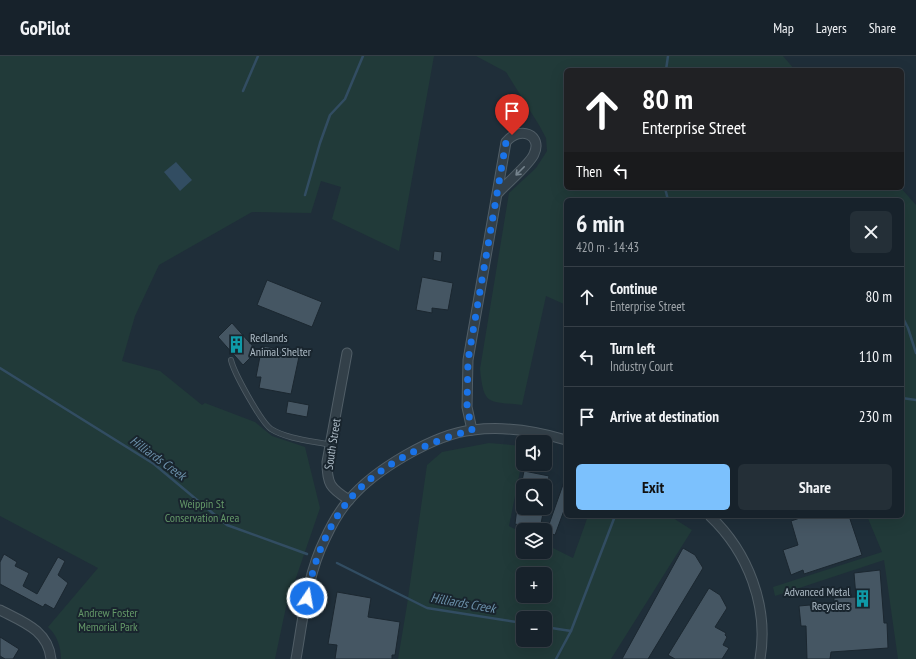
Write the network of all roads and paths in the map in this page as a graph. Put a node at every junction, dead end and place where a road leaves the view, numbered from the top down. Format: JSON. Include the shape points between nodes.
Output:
{"nodes":[{"id":1,"x":498,"y":193,"type":"junction"},
{"id":2,"x":347,"y":353,"type":"dead end"},
{"id":3,"x":231,"y":360,"type":"dead end"},
{"id":4,"x":472,"y":430,"type":"junction"},
{"id":5,"x":564,"y":439,"type":"edge"},
{"id":6,"x":330,"y":445,"type":"junction"},
{"id":7,"x":349,"y":500,"type":"junction"},
{"id":8,"x":712,"y":518,"type":"edge"},
{"id":9,"x":0,"y":610,"type":"edge"},
{"id":10,"x":51,"y":659,"type":"edge"},
{"id":11,"x":296,"y":659,"type":"edge"},
{"id":12,"x":760,"y":659,"type":"edge"}],
"edges":[{"from":1,"to":1,"type":"street","one_way":true,"via":[[506,142],[512,135],[519,132],[527,133],[536,144],[535,154]]},
{"from":1,"to":4,"type":"street","via":[[468,360],[467,407]]},
{"from":2,"to":6,"type":"street","name":"South Street"},
{"from":3,"to":6,"type":"lane","via":[[241,384],[270,428],[289,436]]},
{"from":4,"to":5,"type":"street","via":[[502,428]]},
{"from":4,"to":7,"type":"street","via":[[444,437],[403,457],[368,481]]},
{"from":6,"to":7,"type":"street","name":"South Street","via":[[327,478],[336,492]]},
{"from":7,"to":11,"type":"street","via":[[325,539],[317,559]]},
{"from":8,"to":12,"type":"street","via":[[741,554],[758,595],[763,632]]},
{"from":9,"to":10,"type":"street","via":[[39,632],[50,648]]}]}
